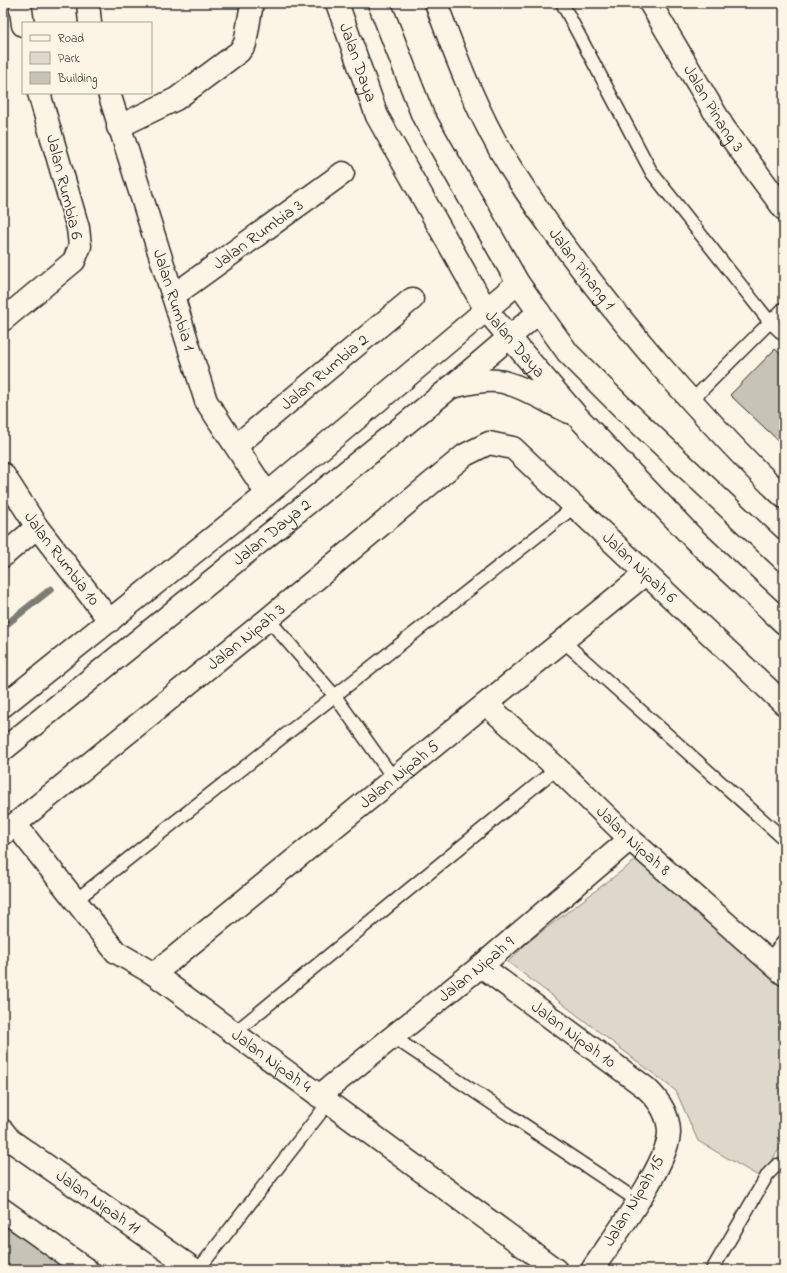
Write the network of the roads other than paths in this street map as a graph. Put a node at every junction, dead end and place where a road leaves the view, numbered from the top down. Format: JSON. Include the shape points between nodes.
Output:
{"nodes":[{"id":1,"x":20,"y":3,"type":"edge"},
{"id":2,"x":88,"y":3,"type":"edge"},
{"id":3,"x":252,"y":3,"type":"edge"},
{"id":4,"x":337,"y":3,"type":"edge"},
{"id":5,"x":379,"y":3,"type":"edge"},
{"id":6,"x":436,"y":3,"type":"edge"},
{"id":7,"x":562,"y":3,"type":"edge"},
{"id":8,"x":650,"y":3,"type":"edge"},
{"id":9,"x":23,"y":22,"type":"edge"},
{"id":10,"x":90,"y":22,"type":"edge"},
{"id":11,"x":38,"y":94,"type":"edge"},
{"id":12,"x":109,"y":94,"type":"edge"},
{"id":13,"x":118,"y":127,"type":"junction"},
{"id":14,"x":343,"y":173,"type":"dead end"},
{"id":15,"x":784,"y":209,"type":"edge"},
{"id":16,"x":518,"y":283,"type":"junction"},
{"id":17,"x":173,"y":296,"type":"junction"},
{"id":18,"x":412,"y":299,"type":"dead end"},
{"id":19,"x":784,"y":308,"type":"edge"},
{"id":20,"x":486,"y":310,"type":"junction"},
{"id":21,"x":539,"y":312,"type":"junction"},
{"id":22,"x":3,"y":320,"type":"edge"},
{"id":23,"x":770,"y":322,"type":"junction"},
{"id":24,"x":784,"y":335,"type":"edge"},
{"id":25,"x":509,"y":337,"type":"junction"},
{"id":26,"x":451,"y":387,"type":"junction"},
{"id":27,"x":692,"y":401,"type":"junction"},
{"id":28,"x":576,"y":414,"type":"junction"},
{"id":29,"x":490,"y":443,"type":"joint"},
{"id":30,"x":237,"y":446,"type":"junction"},
{"id":31,"x":3,"y":474,"type":"edge"},
{"id":32,"x":267,"y":494,"type":"junction"},
{"id":33,"x":784,"y":497,"type":"edge"},
{"id":34,"x":574,"y":507,"type":"junction"},
{"id":35,"x":37,"y":528,"type":"junction"},
{"id":36,"x":3,"y":556,"type":"edge"},
{"id":37,"x":784,"y":560,"type":"edge"},
{"id":38,"x":645,"y":574,"type":"junction"},
{"id":39,"x":268,"y":619,"type":"junction"},
{"id":40,"x":110,"y":621,"type":"junction"},
{"id":41,"x":784,"y":622,"type":"edge"},
{"id":42,"x":563,"y":642,"type":"junction"},
{"id":43,"x":335,"y":696,"type":"junction"},
{"id":44,"x":486,"y":704,"type":"junction"},
{"id":45,"x":784,"y":704,"type":"edge"},
{"id":46,"x":3,"y":706,"type":"edge"},
{"id":47,"x":3,"y":750,"type":"edge"},
{"id":48,"x":556,"y":768,"type":"junction"},
{"id":49,"x":394,"y":779,"type":"junction"},
{"id":50,"x":9,"y":829,"type":"edge"},
{"id":51,"x":630,"y":839,"type":"junction"},
{"id":52,"x":784,"y":839,"type":"edge"},
{"id":53,"x":76,"y":900,"type":"junction"},
{"id":54,"x":784,"y":941,"type":"edge"},
{"id":55,"x":481,"y":966,"type":"junction"},
{"id":56,"x":776,"y":967,"type":"edge"},
{"id":57,"x":154,"y":974,"type":"junction"},
{"id":58,"x":234,"y":1033,"type":"junction"},
{"id":59,"x":393,"y":1037,"type":"junction"},
{"id":60,"x":324,"y":1099,"type":"junction"},
{"id":61,"x":662,"y":1107,"type":"joint"},
{"id":62,"x":5,"y":1142,"type":"edge"},
{"id":63,"x":784,"y":1166,"type":"edge"},
{"id":64,"x":638,"y":1201,"type":"junction"},
{"id":65,"x":3,"y":1210,"type":"edge"},
{"id":66,"x":87,"y":1270,"type":"edge"},
{"id":67,"x":196,"y":1270,"type":"edge"},
{"id":68,"x":556,"y":1270,"type":"edge"},
{"id":69,"x":592,"y":1270,"type":"edge"},
{"id":70,"x":712,"y":1270,"type":"edge"}],
"edges":[{"from":1,"to":9,"type":"street"},
{"from":2,"to":10,"type":"street"},
{"from":3,"to":13,"type":"street","via":[[245,44],[239,52],[181,96]]},
{"from":4,"to":20,"type":"street","name":"Jalan Daya","via":[[376,116]]},
{"from":5,"to":16,"type":"street","name":"Jalan Daya","via":[[423,116]]},
{"from":6,"to":27,"type":"street","name":"Jalan Pinang 1","via":[[467,85],[512,169],[563,243],[620,318]]},
{"from":7,"to":23,"type":"lane","via":[[652,173]]},
{"from":8,"to":15,"type":"street","name":"Jalan Pinang 3","via":[[724,128]]},
{"from":11,"to":22,"type":"street","name":"Jalan Rumbia 6","via":[[78,228],[80,246],[74,261]]},
{"from":12,"to":13,"type":"street","name":"Jalan Rumbia 1"},
{"from":13,"to":17,"type":"street","name":"Jalan Rumbia 1"},
{"from":14,"to":17,"type":"street","name":"Jalan Rumbia 3"},
{"from":16,"to":20,"type":"street","name":"Jalan Daya 2"},
{"from":16,"to":21,"type":"street","name":"Jalan Daya"},
{"from":17,"to":30,"type":"street","name":"Jalan Rumbia 1","via":[[206,401]]},
{"from":18,"to":30,"type":"street","name":"Jalan Rumbia 2"},
{"from":19,"to":23,"type":"lane"},
{"from":20,"to":25,"type":"street","name":"Jalan Daya"},
{"from":20,"to":32,"type":"street","name":"Jalan Daya 2"},
{"from":21,"to":25,"type":"street","name":"Jalan Daya 2"},
{"from":21,"to":37,"type":"street","name":"Jalan Daya","via":[[568,353]]},
{"from":23,"to":24,"type":"lane"},
{"from":23,"to":27,"type":"lane"},
{"from":25,"to":26,"type":"street","name":"Jalan Daya 2"},
{"from":25,"to":28,"type":"street","name":"Jalan Daya"},
{"from":26,"to":28,"type":"street","via":[[479,381],[497,381],[512,385]]},
{"from":26,"to":47,"type":"street","name":"Jalan Daya 2"},
{"from":27,"to":33,"type":"street","name":"Jalan Pinang 1"},
{"from":28,"to":41,"type":"street","name":"Jalan Daya","via":[[694,540]]},
{"from":29,"to":34,"type":"street","name":"Jalan Nipah 6","via":[[513,448]]},
{"from":29,"to":39,"type":"street","name":"Jalan Nipah 3","via":[[465,455]]},
{"from":30,"to":32,"type":"street","name":"Jalan Rumbia 1"},
{"from":31,"to":35,"type":"street","name":"Jalan Rumbia 10"},
{"from":32,"to":40,"type":"street","name":"Jalan Daya 2"},
{"from":34,"to":38,"type":"street","name":"Jalan Nipah 6"},
{"from":34,"to":43,"type":"lane"},
{"from":35,"to":36,"type":"street"},
{"from":35,"to":40,"type":"street","name":"Jalan Rumbia 10"},
{"from":38,"to":42,"type":"street","name":"Jalan Nipah 5"},
{"from":38,"to":45,"type":"street","name":"Jalan Nipah 6"},
{"from":39,"to":43,"type":"lane"},
{"from":39,"to":50,"type":"street","name":"Jalan Nipah 3"},
{"from":40,"to":46,"type":"street","name":"Jalan Daya 2"},
{"from":42,"to":44,"type":"street","name":"Jalan Nipah 5"},
{"from":42,"to":52,"type":"lane"},
{"from":43,"to":49,"type":"lane"},
{"from":43,"to":53,"type":"lane"},
{"from":44,"to":48,"type":"street","name":"Jalan Nipah 8"},
{"from":44,"to":49,"type":"street","name":"Jalan Nipah 5"},
{"from":48,"to":51,"type":"street","name":"Jalan Nipah 8"},
{"from":48,"to":58,"type":"lane"},
{"from":49,"to":57,"type":"street","name":"Jalan Nipah 5"},
{"from":50,"to":53,"type":"street","name":"Jalan Nipah 4"},
{"from":51,"to":55,"type":"street","name":"Jalan Nipah 9"},
{"from":51,"to":56,"type":"street","name":"Jalan Nipah 8"},
{"from":53,"to":57,"type":"street","name":"Jalan Nipah 4","via":[[116,952]]},
{"from":54,"to":56,"type":"lane"},
{"from":55,"to":59,"type":"street","name":"Jalan Nipah 9"},
{"from":55,"to":61,"type":"street","name":"Jalan Nipah 10","via":[[646,1088]]},
{"from":57,"to":58,"type":"street","name":"Jalan Nipah 4"},
{"from":58,"to":60,"type":"street","name":"Jalan Nipah 4"},
{"from":59,"to":60,"type":"street","name":"Jalan Nipah 9"},
{"from":59,"to":64,"type":"lane"},
{"from":60,"to":67,"type":"lane"},
{"from":60,"to":68,"type":"street","name":"Jalan Nipah 4"},
{"from":61,"to":64,"type":"street","name":"Jalan Nipah 15","via":[[668,1119],[668,1145]]},
{"from":62,"to":67,"type":"street","name":"Jalan Nipah 11"},
{"from":63,"to":70,"type":"lane","via":[[776,1165],[768,1174]]},
{"from":64,"to":69,"type":"street","name":"Jalan Nipah 15"},
{"from":65,"to":66,"type":"street"}]}
